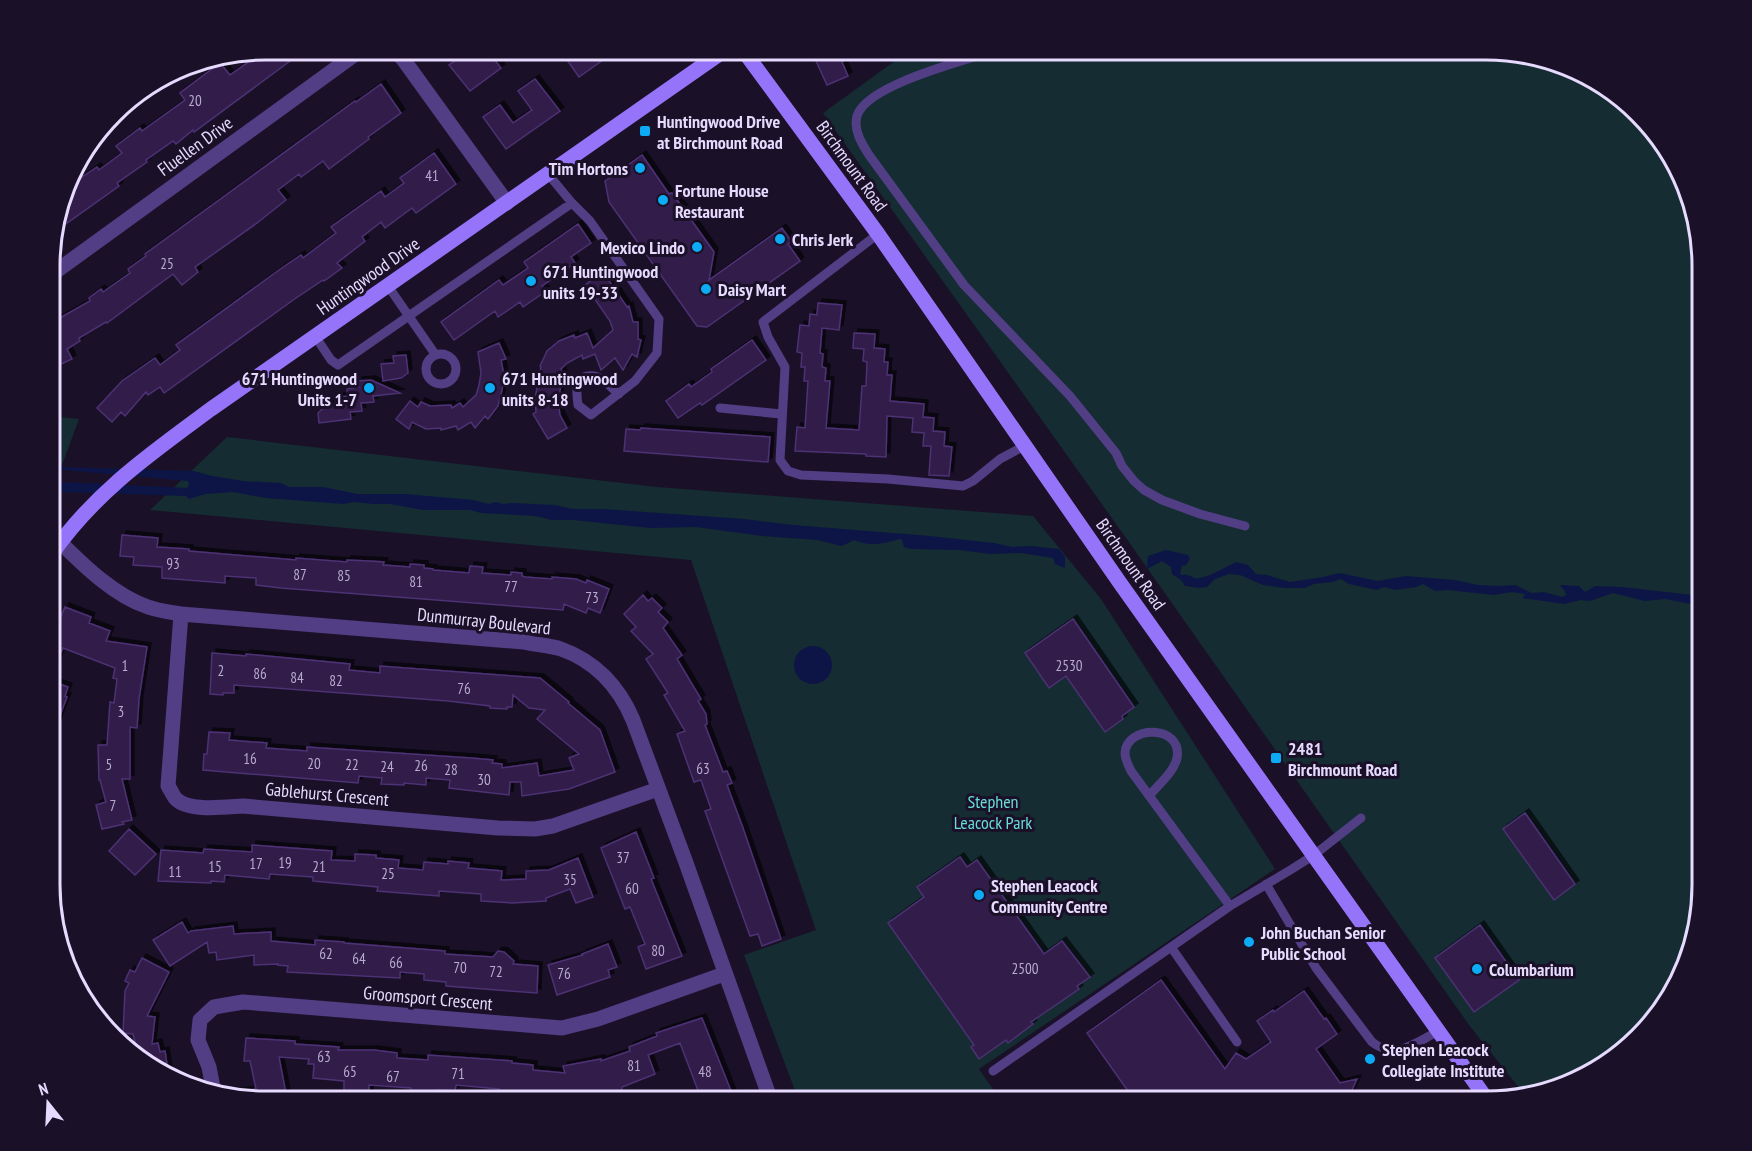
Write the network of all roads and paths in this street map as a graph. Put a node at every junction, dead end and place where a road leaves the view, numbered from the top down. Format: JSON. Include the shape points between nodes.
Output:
{"nodes":[{"id":1,"x":347,"y":60,"type":"edge"},
{"id":2,"x":404,"y":60,"type":"edge"},
{"id":3,"x":711,"y":60,"type":"edge"},
{"id":4,"x":750,"y":60,"type":"edge"},
{"id":5,"x":968,"y":60,"type":"edge"},
{"id":6,"x":548,"y":174,"type":"junction"},
{"id":7,"x":507,"y":203,"type":"junction"},
{"id":8,"x":572,"y":203,"type":"junction"},
{"id":9,"x":878,"y":234,"type":"junction"},
{"id":10,"x":60,"y":268,"type":"edge"},
{"id":11,"x":388,"y":286,"type":"junction"},
{"id":12,"x":409,"y":316,"type":"junction"},
{"id":13,"x":315,"y":336,"type":"junction"},
{"id":14,"x":435,"y":354,"type":"dead end"},
{"id":15,"x":619,"y":394,"type":"junction"},
{"id":16,"x":720,"y":408,"type":"dead end"},
{"id":17,"x":781,"y":414,"type":"junction"},
{"id":18,"x":1026,"y":445,"type":"junction"},
{"id":19,"x":1245,"y":526,"type":"dead end"},
{"id":20,"x":60,"y":544,"type":"edge"},
{"id":21,"x":60,"y":551,"type":"edge"},
{"id":22,"x":181,"y":614,"type":"junction"},
{"id":23,"x":658,"y":789,"type":"junction"},
{"id":24,"x":1150,"y":795,"type":"junction"},
{"id":25,"x":1361,"y":818,"type":"dead end"},
{"id":26,"x":1314,"y":855,"type":"junction"},
{"id":27,"x":1266,"y":884,"type":"junction"},
{"id":28,"x":1230,"y":906,"type":"junction"},
{"id":29,"x":1172,"y":947,"type":"junction"},
{"id":30,"x":724,"y":974,"type":"junction"},
{"id":31,"x":1439,"y":1031,"type":"junction"},
{"id":32,"x":1237,"y":1042,"type":"dead end"},
{"id":33,"x":993,"y":1071,"type":"dead end"},
{"id":34,"x":212,"y":1084,"type":"edge"},
{"id":35,"x":767,"y":1091,"type":"edge"},
{"id":36,"x":1481,"y":1091,"type":"edge"}],
"edges":[{"from":1,"to":10,"type":"street","name":"Fluellen Drive"},
{"from":2,"to":7,"type":"street"},
{"from":3,"to":6,"type":"main road","name":"Huntingwood Drive"},
{"from":4,"to":9,"type":"main road","name":"Birchmount Road"},
{"from":5,"to":19,"type":"lane","via":[[903,82],[868,100],[856,119],[861,142],[964,285],[1070,396],[1134,481],[1162,500]]},
{"from":6,"to":7,"type":"main road","name":"Huntingwood Drive"},
{"from":6,"to":8,"type":"lane"},
{"from":7,"to":11,"type":"main road","name":"Huntingwood Drive"},
{"from":8,"to":12,"type":"lane"},
{"from":8,"to":15,"type":"lane","via":[[590,221],[659,319],[657,353]]},
{"from":9,"to":17,"type":"lane","via":[[763,322],[784,367]]},
{"from":9,"to":18,"type":"main road","name":"Birchmount Road"},
{"from":11,"to":12,"type":"lane"},
{"from":11,"to":13,"type":"main road","name":"Huntingwood Drive"},
{"from":12,"to":13,"type":"lane","via":[[338,365]]},
{"from":12,"to":14,"type":"lane"},
{"from":13,"to":20,"type":"main road","name":"Huntingwood Drive","via":[[135,465],[92,504]]},
{"from":15,"to":15,"type":"lane","via":[[591,415],[578,405],[576,390],[583,378],[594,376]]},
{"from":16,"to":17,"type":"lane"},
{"from":17,"to":18,"type":"lane","via":[[780,460],[788,471],[801,475],[963,486]]},
{"from":18,"to":26,"type":"main road","name":"Birchmount Road"},
{"from":21,"to":22,"type":"street","name":"Dunmurray Boulevard","via":[[138,604]]},
{"from":22,"to":23,"type":"street","name":"Dunmurray Boulevard","via":[[524,642],[560,649],[588,663],[620,696]]},
{"from":22,"to":23,"type":"street","name":"Gablehurst Crescent","via":[[168,786],[176,799],[187,805],[535,829]]},
{"from":23,"to":30,"type":"street","name":"Dunmurray Boulevard"},
{"from":24,"to":24,"type":"lane","via":[[1124,756],[1134,737],[1163,733],[1178,750],[1177,759],[1173,770]]},
{"from":24,"to":28,"type":"lane"},
{"from":25,"to":26,"type":"lane"},
{"from":26,"to":27,"type":"lane"},
{"from":26,"to":31,"type":"main road","name":"Birchmount Road"},
{"from":27,"to":28,"type":"lane"},
{"from":27,"to":31,"type":"lane","via":[[1316,968],[1372,1042],[1396,1051]]},
{"from":28,"to":29,"type":"lane"},
{"from":29,"to":32,"type":"lane"},
{"from":29,"to":33,"type":"lane"},
{"from":30,"to":34,"type":"street","name":"Groomsport Crescent","via":[[562,1028],[243,1002],[214,1007],[200,1020],[198,1030]]},
{"from":30,"to":35,"type":"street","name":"Dunmurray Boulevard"},
{"from":31,"to":36,"type":"main road","name":"Birchmount Road"}]}
